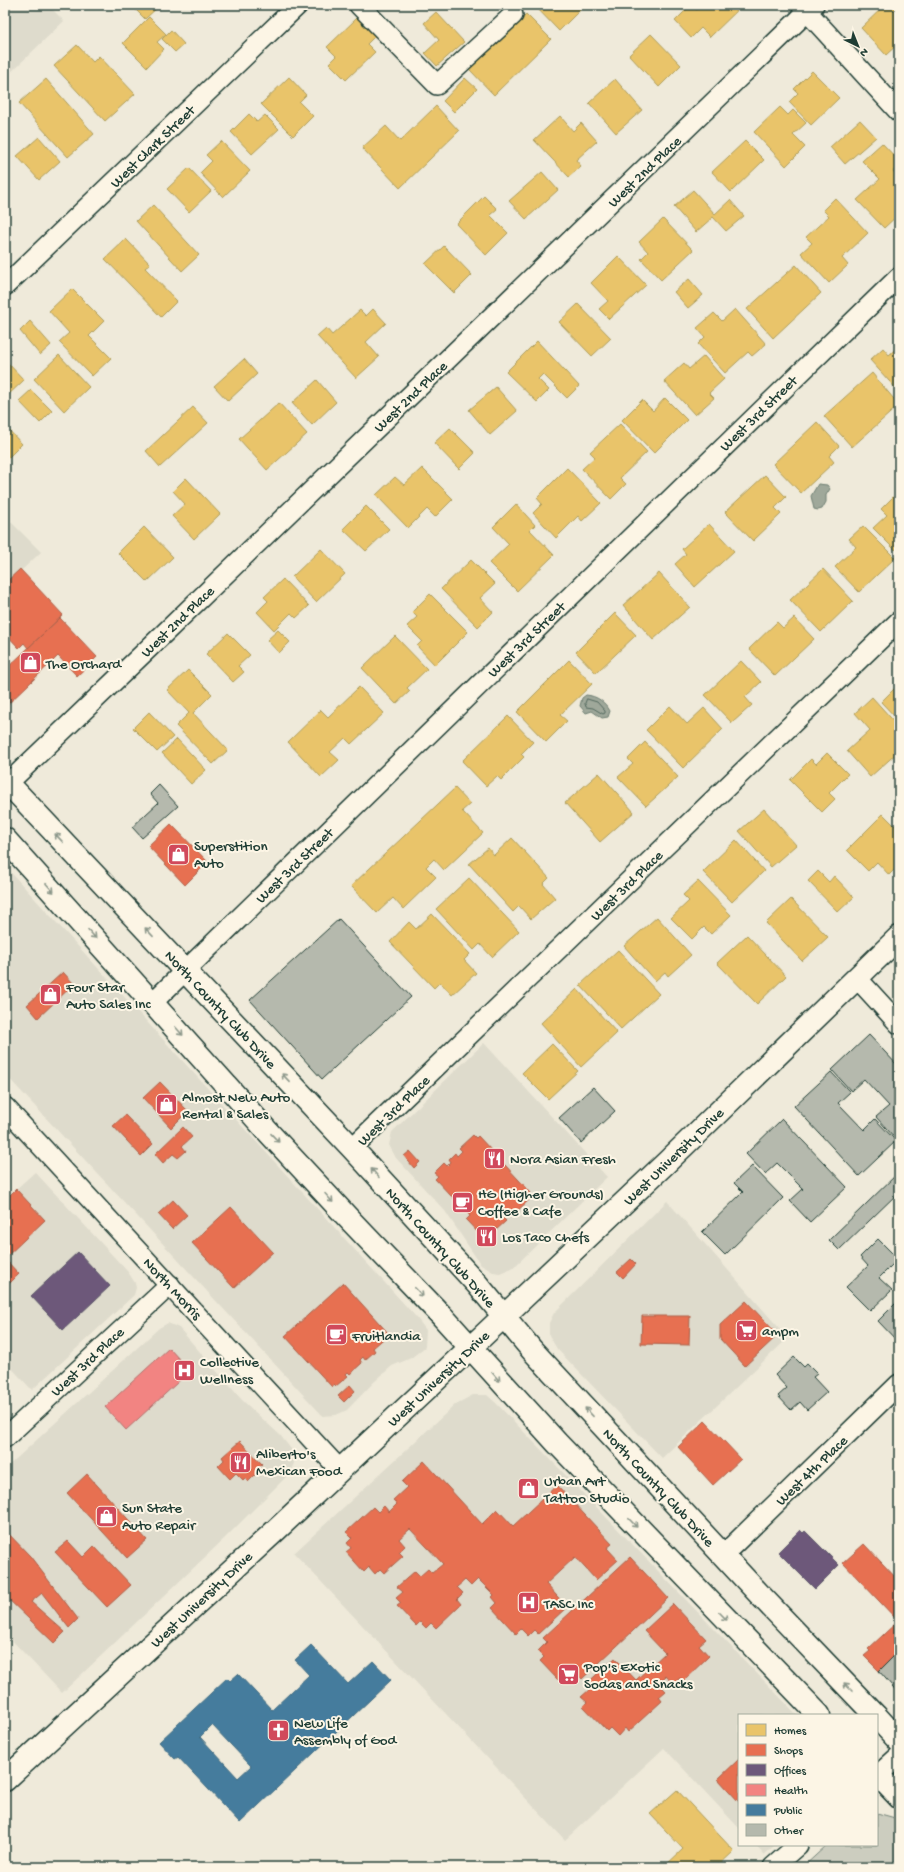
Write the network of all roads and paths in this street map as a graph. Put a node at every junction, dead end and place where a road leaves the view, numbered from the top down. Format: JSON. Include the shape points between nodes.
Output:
{"nodes":[{"id":1,"x":298,"y":5,"type":"edge"},
{"id":2,"x":359,"y":5,"type":"edge"},
{"id":3,"x":808,"y":7,"type":"edge"},
{"id":4,"x":512,"y":15,"type":"dead end"},
{"id":5,"x":899,"y":112,"type":"edge"},
{"id":6,"x":899,"y":277,"type":"edge"},
{"id":7,"x":5,"y":286,"type":"edge"},
{"id":8,"x":899,"y":621,"type":"edge"},
{"id":9,"x":6,"y":783,"type":"edge"},
{"id":10,"x":5,"y":839,"type":"edge"},
{"id":11,"x":899,"y":937,"type":"edge"},
{"id":12,"x":185,"y":970,"type":"junction"},
{"id":13,"x":856,"y":977,"type":"junction"},
{"id":14,"x":153,"y":1002,"type":"junction"},
{"id":15,"x":899,"y":1024,"type":"edge"},
{"id":16,"x":5,"y":1107,"type":"edge"},
{"id":17,"x":352,"y":1148,"type":"junction"},
{"id":18,"x":170,"y":1285,"type":"junction"},
{"id":19,"x":503,"y":1317,"type":"junction"},
{"id":20,"x":470,"y":1348,"type":"junction"},
{"id":21,"x":899,"y":1384,"type":"edge"},
{"id":22,"x":5,"y":1438,"type":"edge"},
{"id":23,"x":340,"y":1470,"type":"junction"},
{"id":24,"x":723,"y":1555,"type":"junction"},
{"id":25,"x":818,"y":1714,"type":"edge"},
{"id":26,"x":874,"y":1714,"type":"edge"},
{"id":27,"x":878,"y":1718,"type":"edge"},
{"id":28,"x":899,"y":1741,"type":"edge"},
{"id":29,"x":899,"y":1756,"type":"edge"},
{"id":30,"x":878,"y":1774,"type":"edge"},
{"id":31,"x":878,"y":1776,"type":"edge"},
{"id":32,"x":5,"y":1780,"type":"edge"},
{"id":33,"x":899,"y":1797,"type":"edge"},
{"id":34,"x":797,"y":1846,"type":"edge"},
{"id":35,"x":773,"y":1867,"type":"edge"}],
"edges":[{"from":1,"to":7,"type":"street","name":"West Clark Street"},
{"from":2,"to":4,"type":"street","via":[[437,85]]},
{"from":3,"to":5,"type":"street"},
{"from":3,"to":9,"type":"street","name":"West 2nd Place","via":[[150,647]]},
{"from":6,"to":12,"type":"street","name":"West 3rd Street"},
{"from":8,"to":17,"type":"street","name":"West 3rd Place"},
{"from":12,"to":9,"type":"main road","name":"North Country Club Drive","one_way":true},
{"from":10,"to":14,"type":"main road","one_way":true},
{"from":11,"to":13,"type":"main road","name":"West University Drive"},
{"from":12,"to":14,"type":"street","name":"West 3rd Street"},
{"from":17,"to":12,"type":"main road","name":"North Country Club Drive","one_way":true},
{"from":13,"to":15,"type":"street"},
{"from":13,"to":19,"type":"main road","name":"West University Drive","via":[[667,1162]]},
{"from":14,"to":20,"type":"main road","one_way":true},
{"from":16,"to":18,"type":"street","name":"North Morris"},
{"from":19,"to":17,"type":"main road","name":"North Country Club Drive","one_way":true,"via":[[477,1284]]},
{"from":18,"to":22,"type":"street","name":"West 3rd Place"},
{"from":18,"to":23,"type":"street","name":"North Morris"},
{"from":19,"to":20,"type":"main road","name":"West University Drive"},
{"from":24,"to":19,"type":"main road","name":"North Country Club Drive","one_way":true},
{"from":20,"to":23,"type":"main road","name":"West University Drive"},
{"from":20,"to":25,"type":"main road","one_way":true,"via":[[600,1489]]},
{"from":21,"to":24,"type":"street","name":"West 4th Place"},
{"from":23,"to":32,"type":"main road","name":"West University Drive"},
{"from":26,"to":24,"type":"main road","name":"North Country Club Drive","one_way":true},
{"from":27,"to":28,"type":"main road","name":"North Country Club Drive"},
{"from":29,"to":30,"type":"street"},
{"from":31,"to":33,"type":"main road"},
{"from":34,"to":35,"type":"street"}]}
